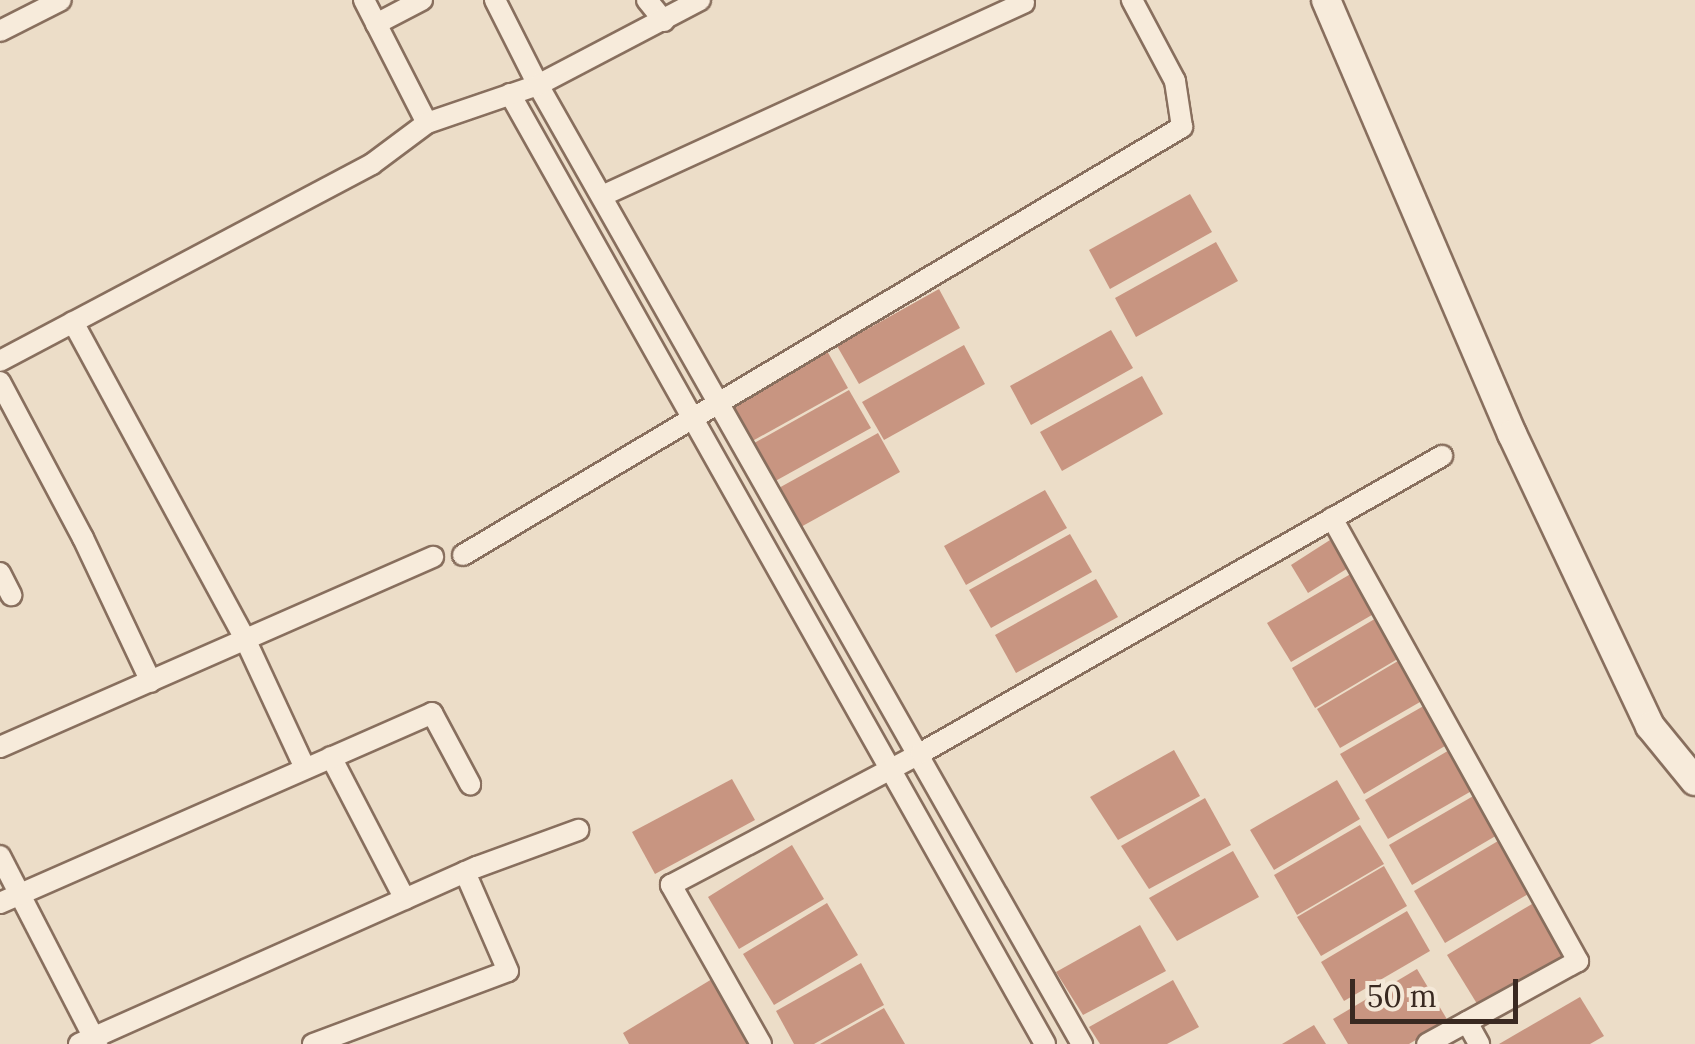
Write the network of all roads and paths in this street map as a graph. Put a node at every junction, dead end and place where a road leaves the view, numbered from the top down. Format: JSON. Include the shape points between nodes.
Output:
{"nodes":[{"id":1,"x":61,"y":0,"type":"edge"},
{"id":2,"x":364,"y":0,"type":"edge"},
{"id":3,"x":422,"y":0,"type":"edge"},
{"id":4,"x":495,"y":0,"type":"edge"},
{"id":5,"x":647,"y":0,"type":"edge"},
{"id":6,"x":700,"y":0,"type":"edge"},
{"id":7,"x":1132,"y":0,"type":"edge"},
{"id":8,"x":1326,"y":0,"type":"edge"},
{"id":9,"x":1024,"y":3,"type":"dead end"},
{"id":10,"x":664,"y":21,"type":"junction"},
{"id":11,"x":376,"y":24,"type":"junction"},
{"id":12,"x":0,"y":31,"type":"edge"},
{"id":13,"x":538,"y":85,"type":"junction"},
{"id":14,"x":510,"y":94,"type":"junction"},
{"id":15,"x":427,"y":124,"type":"junction"},
{"id":16,"x":604,"y":195,"type":"junction"},
{"id":17,"x":74,"y":322,"type":"junction"},
{"id":18,"x":0,"y":361,"type":"edge"},
{"id":19,"x":0,"y":382,"type":"edge"},
{"id":20,"x":717,"y":401,"type":"junction"},
{"id":21,"x":692,"y":416,"type":"junction"},
{"id":22,"x":1442,"y":456,"type":"dead end"},
{"id":23,"x":1332,"y":518,"type":"junction"},
{"id":24,"x":463,"y":555,"type":"dead end"},
{"id":25,"x":433,"y":557,"type":"dead end"},
{"id":26,"x":0,"y":573,"type":"edge"},
{"id":27,"x":11,"y":595,"type":"dead end"},
{"id":28,"x":246,"y":641,"type":"junction"},
{"id":29,"x":150,"y":682,"type":"junction"},
{"id":30,"x":0,"y":747,"type":"edge"},
{"id":31,"x":920,"y":753,"type":"junction"},
{"id":32,"x":331,"y":757,"type":"junction"},
{"id":33,"x":305,"y":768,"type":"junction"},
{"id":34,"x":892,"y":768,"type":"junction"},
{"id":35,"x":1695,"y":781,"type":"edge"},
{"id":36,"x":470,"y":784,"type":"dead end"},
{"id":37,"x":578,"y":830,"type":"dead end"},
{"id":38,"x":0,"y":856,"type":"edge"},
{"id":39,"x":465,"y":872,"type":"junction"},
{"id":40,"x":20,"y":894,"type":"junction"},
{"id":41,"x":405,"y":899,"type":"junction"},
{"id":42,"x":0,"y":903,"type":"edge"},
{"id":43,"x":1467,"y":1022,"type":"junction"},
{"id":44,"x":90,"y":1042,"type":"edge"},
{"id":45,"x":312,"y":1044,"type":"edge"},
{"id":46,"x":761,"y":1044,"type":"edge"},
{"id":47,"x":1045,"y":1044,"type":"edge"},
{"id":48,"x":1082,"y":1044,"type":"edge"},
{"id":49,"x":1427,"y":1044,"type":"edge"},
{"id":50,"x":1479,"y":1044,"type":"edge"}],
"edges":[{"from":1,"to":12,"type":"street"},
{"from":2,"to":11,"type":"street"},
{"from":3,"to":11,"type":"street"},
{"from":4,"to":13,"type":"street"},
{"from":5,"to":10,"type":"street"},
{"from":6,"to":10,"type":"street"},
{"from":7,"to":20,"type":"street","via":[[1175,81],[1182,127]]},
{"from":8,"to":35,"type":"street","via":[[1512,434],[1650,726]]},
{"from":9,"to":16,"type":"street"},
{"from":10,"to":13,"type":"street"},
{"from":11,"to":15,"type":"street"},
{"from":13,"to":14,"type":"street"},
{"from":13,"to":16,"type":"street"},
{"from":14,"to":15,"type":"street"},
{"from":14,"to":21,"type":"street"},
{"from":15,"to":17,"type":"street","via":[[372,164]]},
{"from":16,"to":20,"type":"street"},
{"from":17,"to":18,"type":"street"},
{"from":17,"to":28,"type":"street"},
{"from":19,"to":29,"type":"street"},
{"from":20,"to":21,"type":"street"},
{"from":20,"to":31,"type":"street"},
{"from":21,"to":24,"type":"street"},
{"from":21,"to":34,"type":"street"},
{"from":22,"to":23,"type":"street"},
{"from":23,"to":31,"type":"street"},
{"from":23,"to":43,"type":"street","via":[[1578,961]]},
{"from":25,"to":28,"type":"street"},
{"from":26,"to":27,"type":"street"},
{"from":28,"to":29,"type":"street"},
{"from":28,"to":33,"type":"street"},
{"from":29,"to":30,"type":"street"},
{"from":31,"to":34,"type":"street"},
{"from":31,"to":48,"type":"street"},
{"from":32,"to":33,"type":"street"},
{"from":32,"to":36,"type":"street","via":[[432,713]]},
{"from":32,"to":41,"type":"street"},
{"from":33,"to":40,"type":"street"},
{"from":34,"to":46,"type":"street","via":[[671,885]]},
{"from":34,"to":47,"type":"street"},
{"from":37,"to":39,"type":"street"},
{"from":38,"to":40,"type":"street"},
{"from":39,"to":41,"type":"street"},
{"from":39,"to":45,"type":"street","via":[[508,972]]},
{"from":40,"to":42,"type":"street"},
{"from":40,"to":44,"type":"street"},
{"from":41,"to":44,"type":"street"},
{"from":43,"to":49,"type":"street"},
{"from":43,"to":50,"type":"street"}]}
